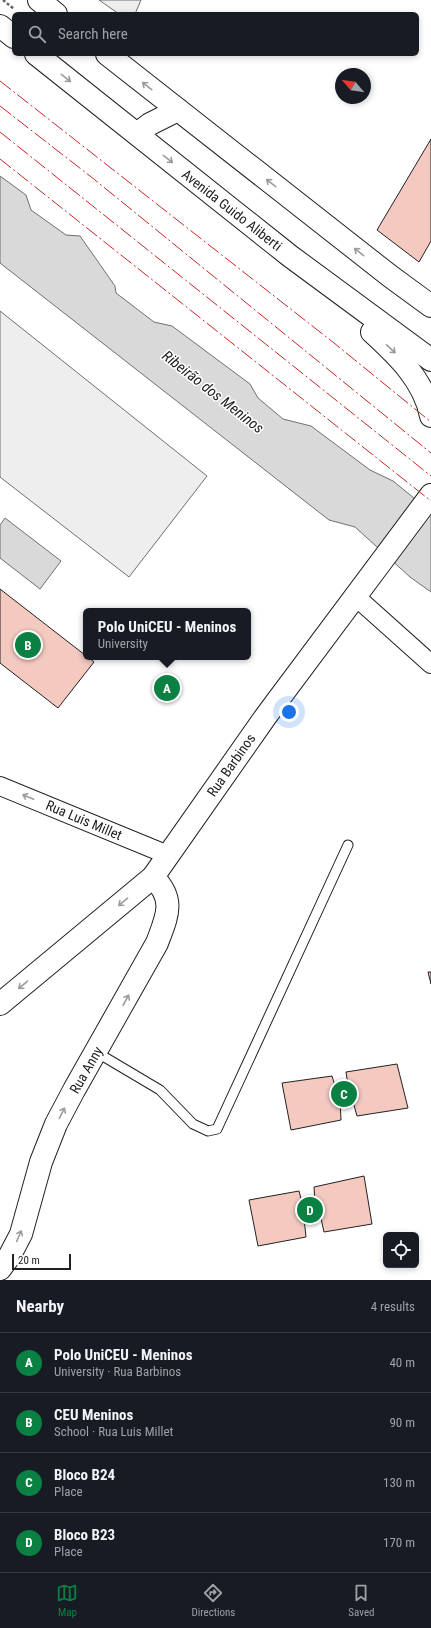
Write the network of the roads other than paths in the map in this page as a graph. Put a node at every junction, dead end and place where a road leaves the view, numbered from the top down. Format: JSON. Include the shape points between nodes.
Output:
{"nodes":[{"id":1,"x":39,"y":0,"type":"edge"},
{"id":2,"x":54,"y":12,"type":"edge"},
{"id":3,"x":0,"y":26,"type":"edge"},
{"id":4,"x":12,"y":35,"type":"edge"},
{"id":5,"x":39,"y":56,"type":"edge"},
{"id":6,"x":110,"y":56,"type":"edge"},
{"id":7,"x":178,"y":110,"type":"junction"},
{"id":8,"x":137,"y":134,"type":"junction"},
{"id":9,"x":290,"y":256,"type":"junction"},
{"id":10,"x":390,"y":276,"type":"junction"},
{"id":11,"x":431,"y":296,"type":"edge"},
{"id":12,"x":431,"y":306,"type":"edge"},
{"id":13,"x":431,"y":360,"type":"edge"},
{"id":14,"x":431,"y":416,"type":"edge"},
{"id":15,"x":429,"y":497,"type":"edge"},
{"id":16,"x":355,"y":596,"type":"junction"},
{"id":17,"x":431,"y":664,"type":"edge"},
{"id":18,"x":0,"y":786,"type":"edge"},
{"id":19,"x":348,"y":845,"type":"dead end"},
{"id":20,"x":168,"y":855,"type":"junction"},
{"id":21,"x":153,"y":877,"type":"junction"},
{"id":22,"x":0,"y":1004,"type":"edge"},
{"id":23,"x":96,"y":1052,"type":"junction"},
{"id":24,"x":0,"y":1269,"type":"edge"}],
"edges":[{"from":1,"to":2,"type":"main road"},
{"from":3,"to":4,"type":"main road"},
{"from":5,"to":8,"type":"main road","name":"Avenida Guido Aliberti","one_way":true},
{"from":7,"to":6,"type":"main road","one_way":true},
{"from":7,"to":8,"type":"main road","via":[[150,124]]},
{"from":10,"to":7,"type":"main road","one_way":true},
{"from":8,"to":9,"type":"main road","name":"Avenida Guido Aliberti","one_way":true},
{"from":9,"to":13,"type":"main road","name":"Avenida Guido Aliberti"},
{"from":9,"to":14,"type":"main road","one_way":true,"via":[[399,356],[419,382]]},
{"from":10,"to":11,"type":"main road"},
{"from":10,"to":12,"type":"main road"},
{"from":15,"to":16,"type":"main road","name":"Rua Barbinos"},
{"from":16,"to":17,"type":"street"},
{"from":16,"to":20,"type":"main road","name":"Rua Barbinos"},
{"from":20,"to":18,"type":"street","name":"Rua Luis Millet","one_way":true},
{"from":19,"to":23,"type":"lane","via":[[217,1129],[208,1131],[193,1124],[160,1090]]},
{"from":20,"to":21,"type":"main road","name":"Rua Barbinos"},
{"from":21,"to":22,"type":"main road","name":"Rua Barbinos","one_way":true},
{"from":23,"to":21,"type":"main road","name":"Rua Anny","one_way":true,"via":[[157,943],[166,920],[168,904],[165,894]]},
{"from":24,"to":23,"type":"main road","name":"Rua Anny","one_way":true,"via":[[21,1234],[41,1162],[56,1124]]}]}
